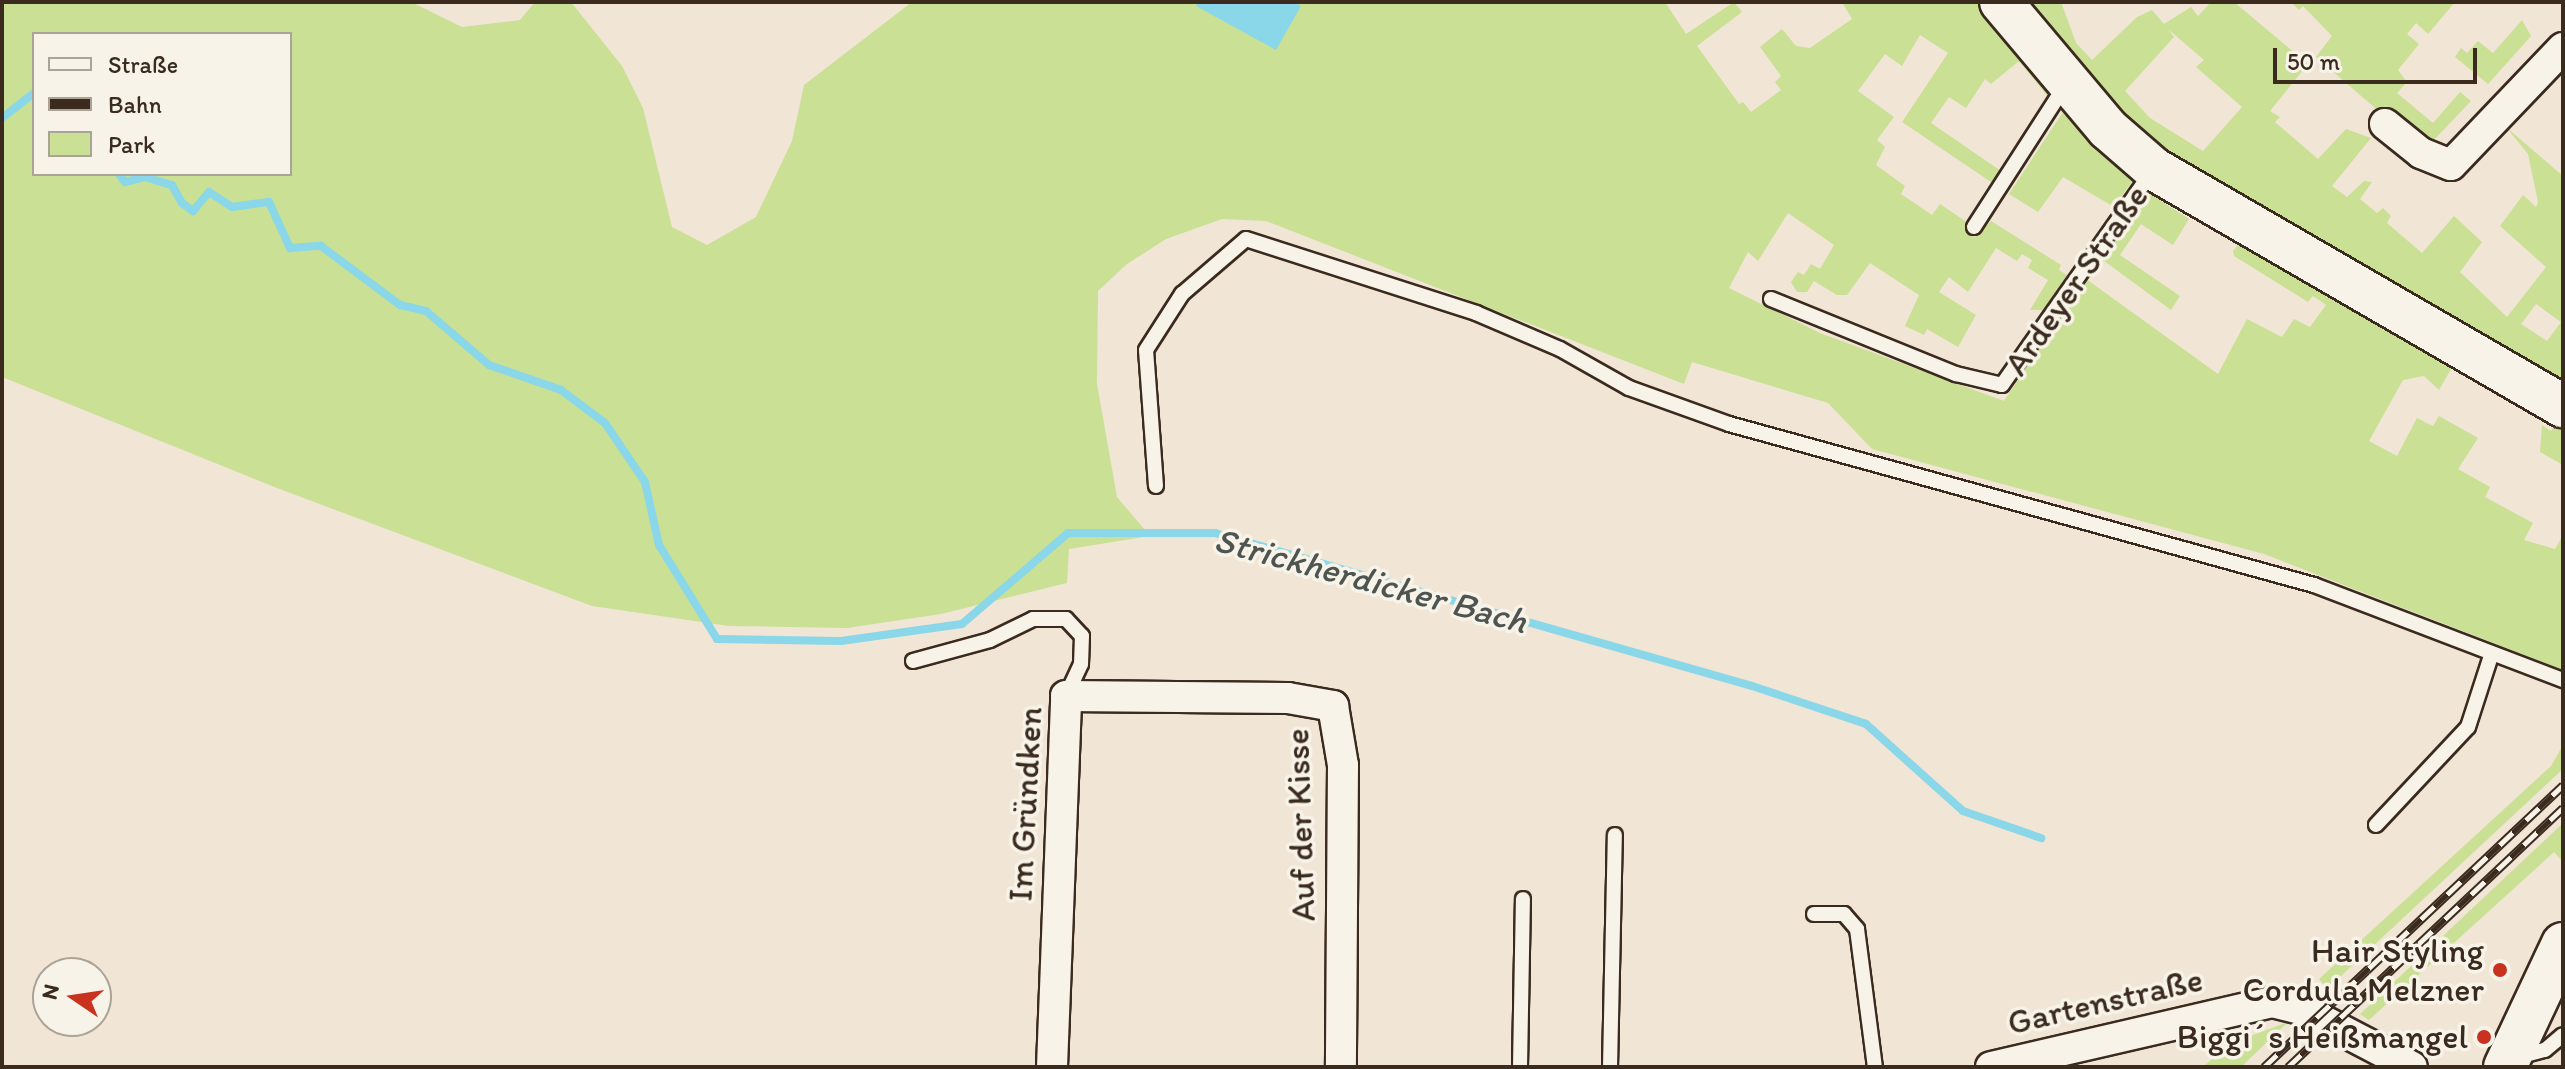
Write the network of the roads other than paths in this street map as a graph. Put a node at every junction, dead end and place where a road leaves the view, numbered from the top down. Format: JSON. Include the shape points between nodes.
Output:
{"nodes":[{"id":1,"x":2001,"y":2,"type":"edge"},
{"id":2,"x":2563,"y":48,"type":"edge"},
{"id":3,"x":2068,"y":82,"type":"junction"},
{"id":4,"x":2385,"y":124,"type":"dead end"},
{"id":5,"x":2154,"y":169,"type":"junction"},
{"id":6,"x":1974,"y":227,"type":"dead end"},
{"id":7,"x":1771,"y":299,"type":"dead end"},
{"id":8,"x":2563,"y":406,"type":"edge"},
{"id":9,"x":1156,"y":486,"type":"dead end"},
{"id":10,"x":2491,"y":656,"type":"junction"},
{"id":11,"x":913,"y":661,"type":"dead end"},
{"id":12,"x":2563,"y":680,"type":"edge"},
{"id":13,"x":1066,"y":696,"type":"junction"},
{"id":14,"x":2376,"y":825,"type":"dead end"},
{"id":15,"x":1615,"y":835,"type":"dead end"},
{"id":16,"x":1523,"y":899,"type":"dead end"},
{"id":17,"x":1814,"y":914,"type":"dead end"},
{"id":18,"x":2563,"y":944,"type":"edge"},
{"id":19,"x":2563,"y":1035,"type":"edge"},
{"id":20,"x":2507,"y":1063,"type":"edge"},
{"id":21,"x":1052,"y":1067,"type":"edge"},
{"id":22,"x":1341,"y":1067,"type":"edge"},
{"id":23,"x":1520,"y":1067,"type":"edge"},
{"id":24,"x":1610,"y":1067,"type":"edge"},
{"id":25,"x":1875,"y":1067,"type":"edge"},
{"id":26,"x":1991,"y":1067,"type":"edge"},
{"id":27,"x":2412,"y":1067,"type":"edge"}],
"edges":[{"from":1,"to":3,"type":"main road","name":"Ardeyer Straße"},
{"from":2,"to":4,"type":"street","via":[[2451,165],[2421,153]]},
{"from":3,"to":5,"type":"main road","name":"Ardeyer Straße","via":[[2108,129]]},
{"from":3,"to":6,"type":"lane"},
{"from":5,"to":7,"type":"lane","name":"Ardeyer Straße","via":[[2002,385],[1956,374]]},
{"from":5,"to":8,"type":"main road","name":"Ardeyer Straße"},
{"from":9,"to":10,"type":"lane","via":[[1146,350],[1182,294],[1246,239],[1476,313],[1560,349],[1629,388],[1729,424],[2314,585]]},
{"from":10,"to":12,"type":"lane"},
{"from":10,"to":14,"type":"lane","via":[[2468,727]]},
{"from":11,"to":13,"type":"lane","name":"Im Gründken","via":[[990,640],[1033,619],[1066,619],[1082,636],[1081,664]]},
{"from":13,"to":21,"type":"street","name":"Im Gründken"},
{"from":13,"to":22,"type":"street","name":"Auf der Kisse","via":[[1288,698],[1333,706],[1343,765]]},
{"from":15,"to":24,"type":"lane"},
{"from":16,"to":23,"type":"lane"},
{"from":17,"to":25,"type":"lane","via":[[1844,914],[1857,929]]},
{"from":18,"to":20,"type":"main road"},
{"from":19,"to":20,"type":"lane","via":[[2545,1050]]},
{"from":26,"to":27,"type":"street","name":"Gartenstraße","via":[[2272,1002],[2301,1009]]}]}
